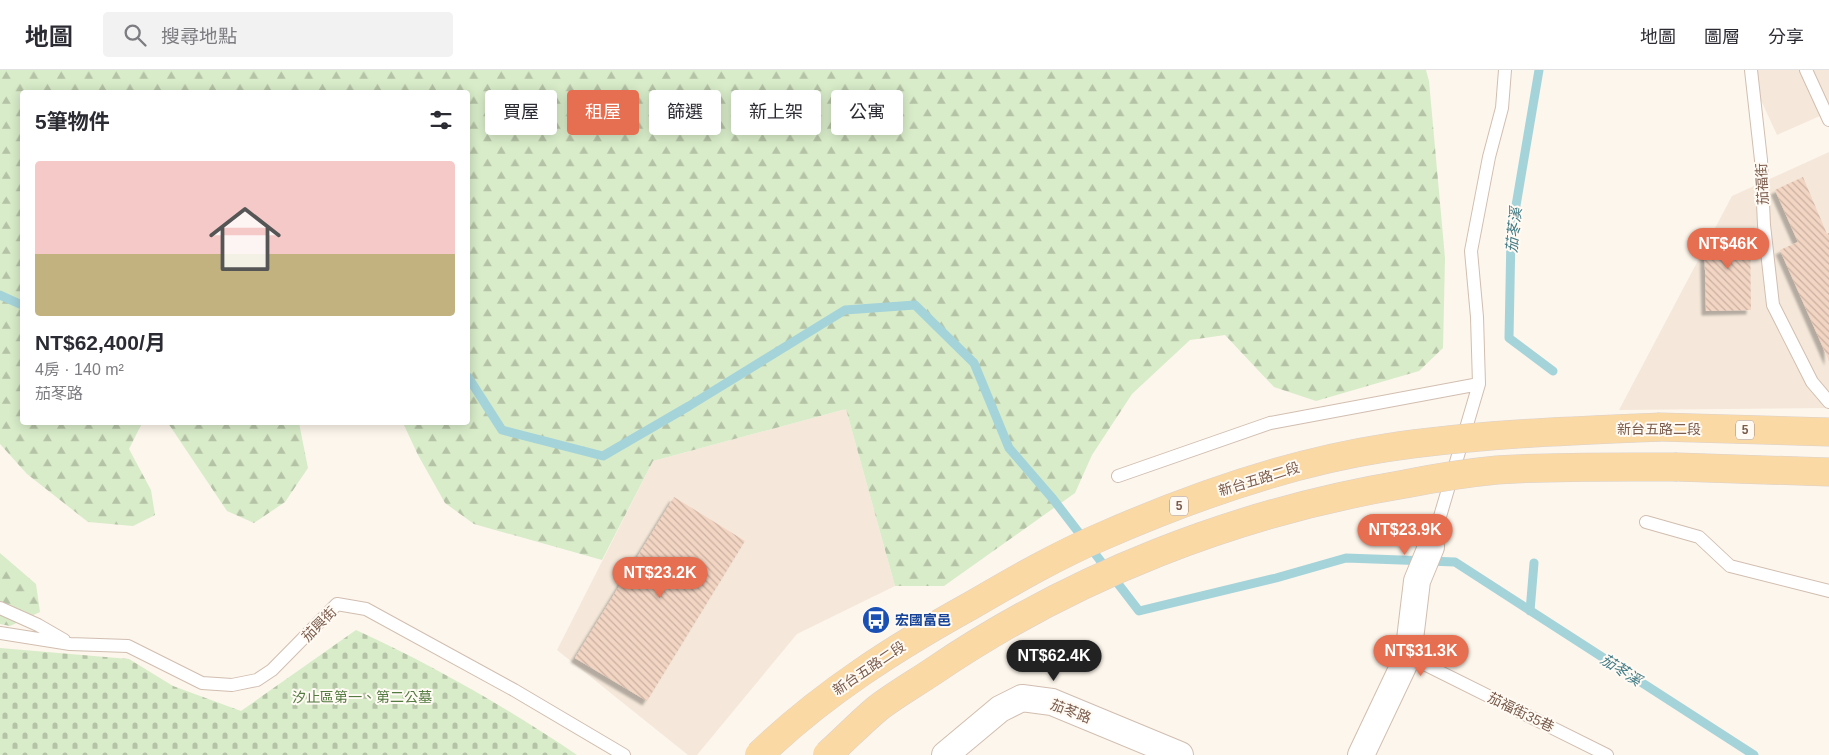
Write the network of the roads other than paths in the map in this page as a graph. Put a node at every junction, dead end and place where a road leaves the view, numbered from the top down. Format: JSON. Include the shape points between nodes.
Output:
{"nodes":[{"id":1,"x":1505,"y":70,"type":"edge"},
{"id":2,"x":1751,"y":70,"type":"edge"},
{"id":3,"x":1806,"y":70,"type":"edge"},
{"id":4,"x":1829,"y":120,"type":"edge"},
{"id":5,"x":1479,"y":384,"type":"junction"},
{"id":6,"x":1829,"y":402,"type":"edge"},
{"id":7,"x":1829,"y":432,"type":"edge"},
{"id":8,"x":1829,"y":472,"type":"edge"},
{"id":9,"x":1118,"y":476,"type":"dead end"},
{"id":10,"x":1646,"y":522,"type":"dead end"},
{"id":11,"x":1431,"y":547,"type":"joint"},
{"id":12,"x":1829,"y":590,"type":"edge"},
{"id":13,"x":0,"y":608,"type":"edge"},
{"id":14,"x":0,"y":633,"type":"edge"},
{"id":15,"x":70,"y":644,"type":"junction"},
{"id":16,"x":1408,"y":656,"type":"junction"},
{"id":17,"x":624,"y":755,"type":"edge"},
{"id":18,"x":759,"y":755,"type":"edge"},
{"id":19,"x":827,"y":755,"type":"edge"},
{"id":20,"x":944,"y":755,"type":"edge"},
{"id":21,"x":1180,"y":755,"type":"edge"},
{"id":22,"x":1361,"y":755,"type":"edge"},
{"id":23,"x":1607,"y":755,"type":"edge"}],
"edges":[{"from":1,"to":5,"type":"lane","via":[[1502,108],[1470,251],[1477,317]]},
{"from":2,"to":6,"type":"lane","name":"茄福街","via":[[1773,305],[1812,382]]},
{"from":3,"to":4,"type":"lane"},
{"from":5,"to":9,"type":"lane","via":[[1270,422]]},
{"from":5,"to":11,"type":"lane"},
{"from":7,"to":18,"type":"main road","name":"新台五路二段","number":"5","bridge":true,"via":[[1660,427],[1504,434],[1383,448],[1307,464],[1250,481],[1101,536],[1014,581],[874,664],[826,697]]},
{"from":8,"to":19,"type":"main road","bridge":true,"via":[[1668,467],[1505,470],[1354,492],[1298,506],[1222,529],[1104,575],[1018,618],[879,708]]},
{"from":10,"to":12,"type":"lane","via":[[1699,537],[1730,566]]},
{"from":11,"to":16,"type":"street","via":[[1417,581]]},
{"from":13,"to":15,"type":"lane"},
{"from":14,"to":15,"type":"lane","name":"茄興街"},
{"from":15,"to":17,"type":"lane","name":"茄興街","via":[[128,646],[202,683],[232,685],[256,680],[272,670],[337,604],[366,609]]},
{"from":16,"to":22,"type":"street"},
{"from":16,"to":23,"type":"lane","name":"茄福街35巷"},
{"from":20,"to":21,"type":"street","name":"茄苳路","via":[[1000,709],[1022,698],[1052,702]]}]}
